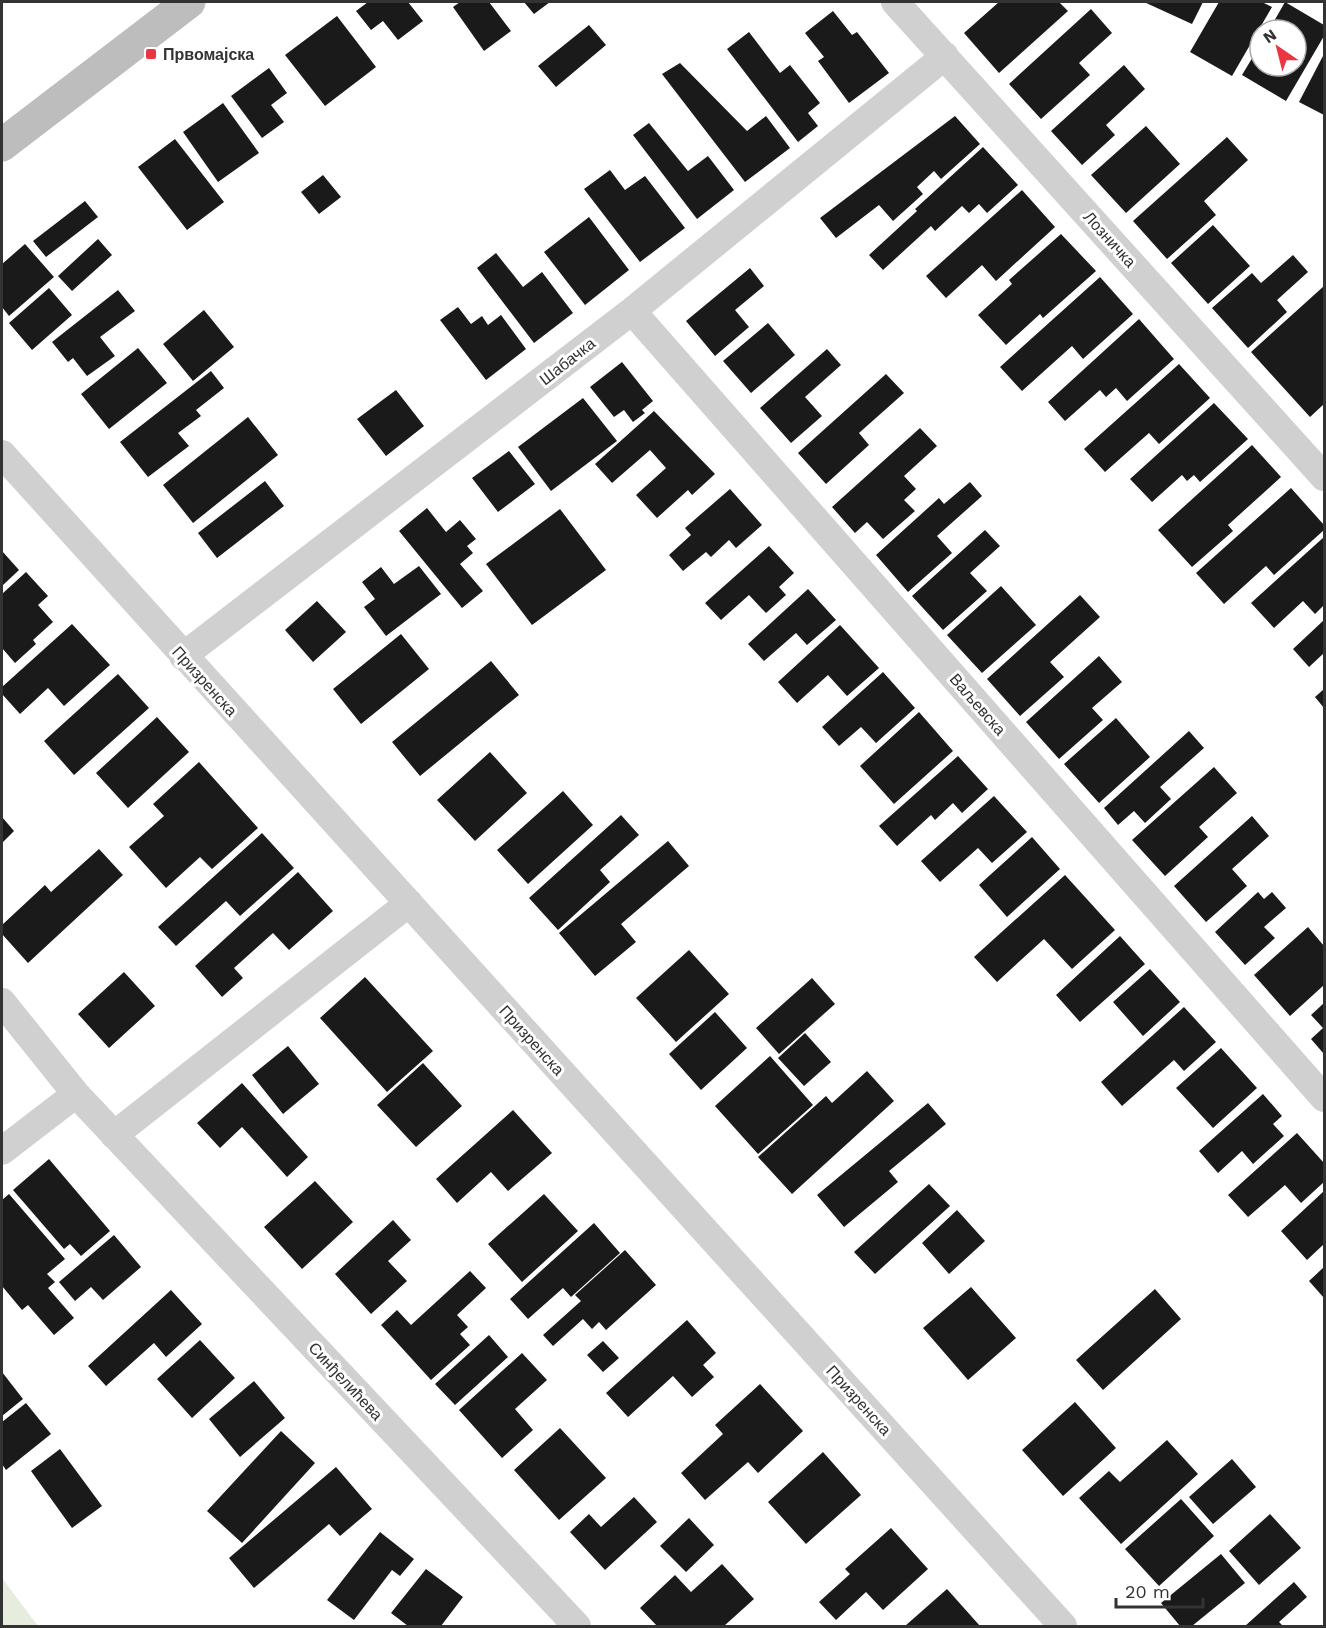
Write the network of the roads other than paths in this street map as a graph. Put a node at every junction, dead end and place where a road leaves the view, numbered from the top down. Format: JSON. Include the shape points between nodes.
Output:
{"nodes":[{"id":1,"x":189,"y":2,"type":"edge"},
{"id":2,"x":895,"y":2,"type":"edge"},
{"id":3,"x":945,"y":56,"type":"junction"},
{"id":4,"x":2,"y":145,"type":"edge"},
{"id":5,"x":632,"y":311,"type":"junction"},
{"id":6,"x":2,"y":454,"type":"edge"},
{"id":7,"x":1324,"y":477,"type":"edge"},
{"id":8,"x":183,"y":656,"type":"junction"},
{"id":9,"x":408,"y":903,"type":"junction"},
{"id":10,"x":2,"y":1002,"type":"edge"},
{"id":11,"x":76,"y":1094,"type":"junction"},
{"id":12,"x":1324,"y":1098,"type":"edge"},
{"id":13,"x":114,"y":1135,"type":"junction"},
{"id":14,"x":2,"y":1151,"type":"edge"},
{"id":15,"x":578,"y":1626,"type":"edge"},
{"id":16,"x":1063,"y":1626,"type":"edge"}],
"edges":[{"from":1,"to":4,"type":"street"},
{"from":2,"to":3,"type":"street","name":"Лозничка"},
{"from":3,"to":5,"type":"street","name":"Шабачка"},
{"from":3,"to":7,"type":"street","name":"Лозничка"},
{"from":5,"to":8,"type":"street","name":"Шабачка"},
{"from":5,"to":12,"type":"street","name":"Ваљевска"},
{"from":6,"to":8,"type":"street","name":"Призренска"},
{"from":8,"to":9,"type":"street","name":"Призренска"},
{"from":9,"to":13,"type":"street"},
{"from":9,"to":16,"type":"street","name":"Призренска"},
{"from":10,"to":11,"type":"street","name":"Синђелићева"},
{"from":11,"to":13,"type":"street","name":"Синђелићева"},
{"from":11,"to":14,"type":"street"},
{"from":13,"to":15,"type":"street","name":"Синђелићева"}]}
